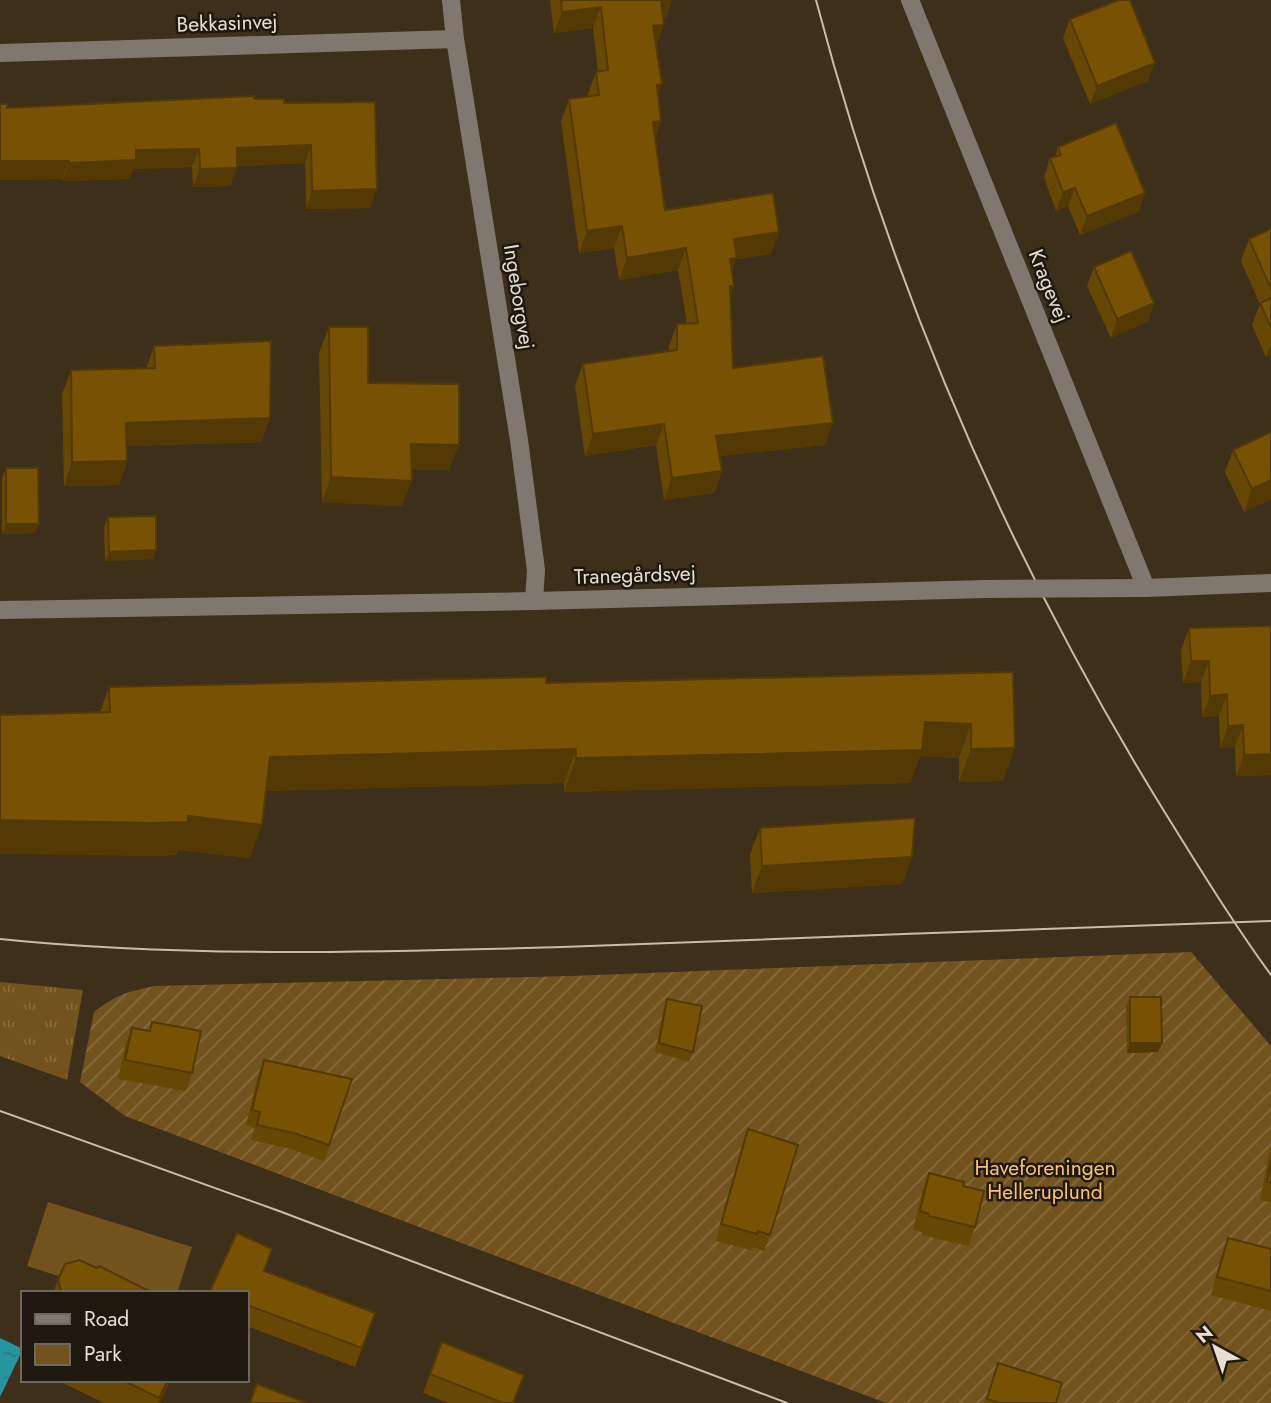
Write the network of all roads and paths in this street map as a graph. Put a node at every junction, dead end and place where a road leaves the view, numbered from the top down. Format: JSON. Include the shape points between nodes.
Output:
{"nodes":[{"id":1,"x":451,"y":0,"type":"edge"},
{"id":2,"x":910,"y":0,"type":"edge"},
{"id":3,"x":454,"y":38,"type":"junction"},
{"id":4,"x":0,"y":53,"type":"edge"},
{"id":5,"x":1271,"y":583,"type":"edge"},
{"id":6,"x":1146,"y":588,"type":"junction"},
{"id":7,"x":534,"y":601,"type":"junction"},
{"id":8,"x":0,"y":610,"type":"edge"}],
"edges":[{"from":1,"to":3,"type":"street","name":"Ingeborgvej"},
{"from":2,"to":6,"type":"street","name":"Kragevej"},
{"from":3,"to":4,"type":"street","name":"Bekkasinvej"},
{"from":3,"to":7,"type":"street","name":"Ingeborgvej","via":[[521,454],[536,570]]},
{"from":5,"to":6,"type":"street","name":"Tranegårdsvej"},
{"from":6,"to":7,"type":"street","name":"Tranegårdsvej","bridge":true},
{"from":7,"to":8,"type":"street","name":"Tranegårdsvej"}]}
